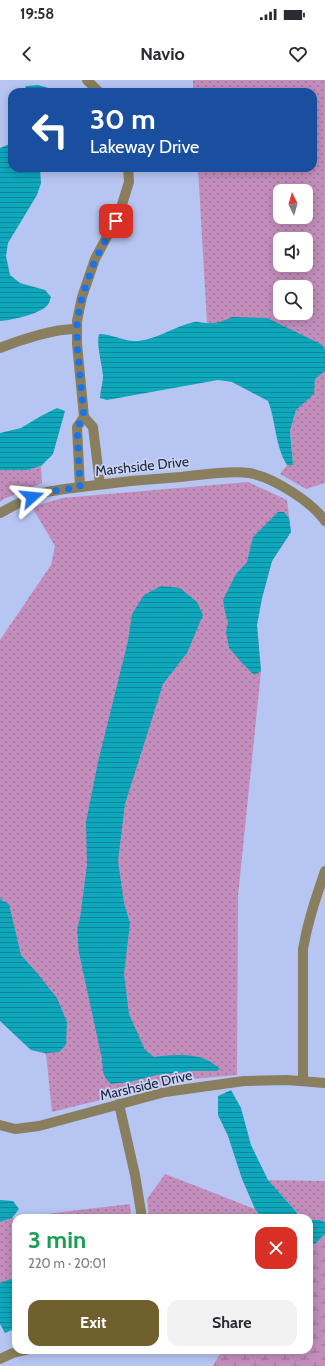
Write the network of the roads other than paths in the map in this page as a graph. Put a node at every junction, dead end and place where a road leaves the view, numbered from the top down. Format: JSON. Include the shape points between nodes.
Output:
{"nodes":[{"id":1,"x":87,"y":80,"type":"edge"},
{"id":2,"x":95,"y":88,"type":"edge"},
{"id":3,"x":128,"y":172,"type":"edge"},
{"id":4,"x":77,"y":329,"type":"junction"},
{"id":5,"x":0,"y":348,"type":"edge"},
{"id":6,"x":84,"y":417,"type":"junction"},
{"id":7,"x":100,"y":484,"type":"junction"},
{"id":8,"x":80,"y":487,"type":"junction"},
{"id":9,"x":0,"y":513,"type":"edge"},
{"id":10,"x":325,"y":521,"type":"edge"},
{"id":11,"x":325,"y":871,"type":"edge"},
{"id":12,"x":304,"y":1080,"type":"junction"},
{"id":13,"x":325,"y":1082,"type":"edge"},
{"id":14,"x":119,"y":1104,"type":"junction"},
{"id":15,"x":0,"y":1125,"type":"edge"},
{"id":16,"x":141,"y":1214,"type":"edge"},
{"id":17,"x":12,"y":1353,"type":"edge"},
{"id":18,"x":0,"y":1359,"type":"edge"}],
"edges":[{"from":1,"to":2,"type":"street"},
{"from":3,"to":4,"type":"street","via":[[129,182],[119,214],[95,260],[82,297]]},
{"from":4,"to":5,"type":"street","via":[[51,332]]},
{"from":4,"to":6,"type":"street","via":[[78,367]]},
{"from":6,"to":7,"type":"street","via":[[93,427]]},
{"from":6,"to":8,"type":"street","via":[[77,427]]},
{"from":7,"to":8,"type":"street","name":"Marshside Drive"},
{"from":7,"to":10,"type":"street","name":"Marshside Drive","via":[[249,473],[270,480],[303,499]]},
{"from":8,"to":9,"type":"street","name":"Marshside Drive","via":[[46,492]]},
{"from":11,"to":12,"type":"street","via":[[312,908],[303,949]]},
{"from":12,"to":13,"type":"street","name":"Marshside Drive"},
{"from":12,"to":14,"type":"street","name":"Marshside Drive","via":[[244,1081],[165,1092]]},
{"from":14,"to":15,"type":"street","name":"Marshside Drive","via":[[39,1126],[15,1129]]},
{"from":14,"to":16,"type":"street"},
{"from":17,"to":18,"type":"street"}]}
